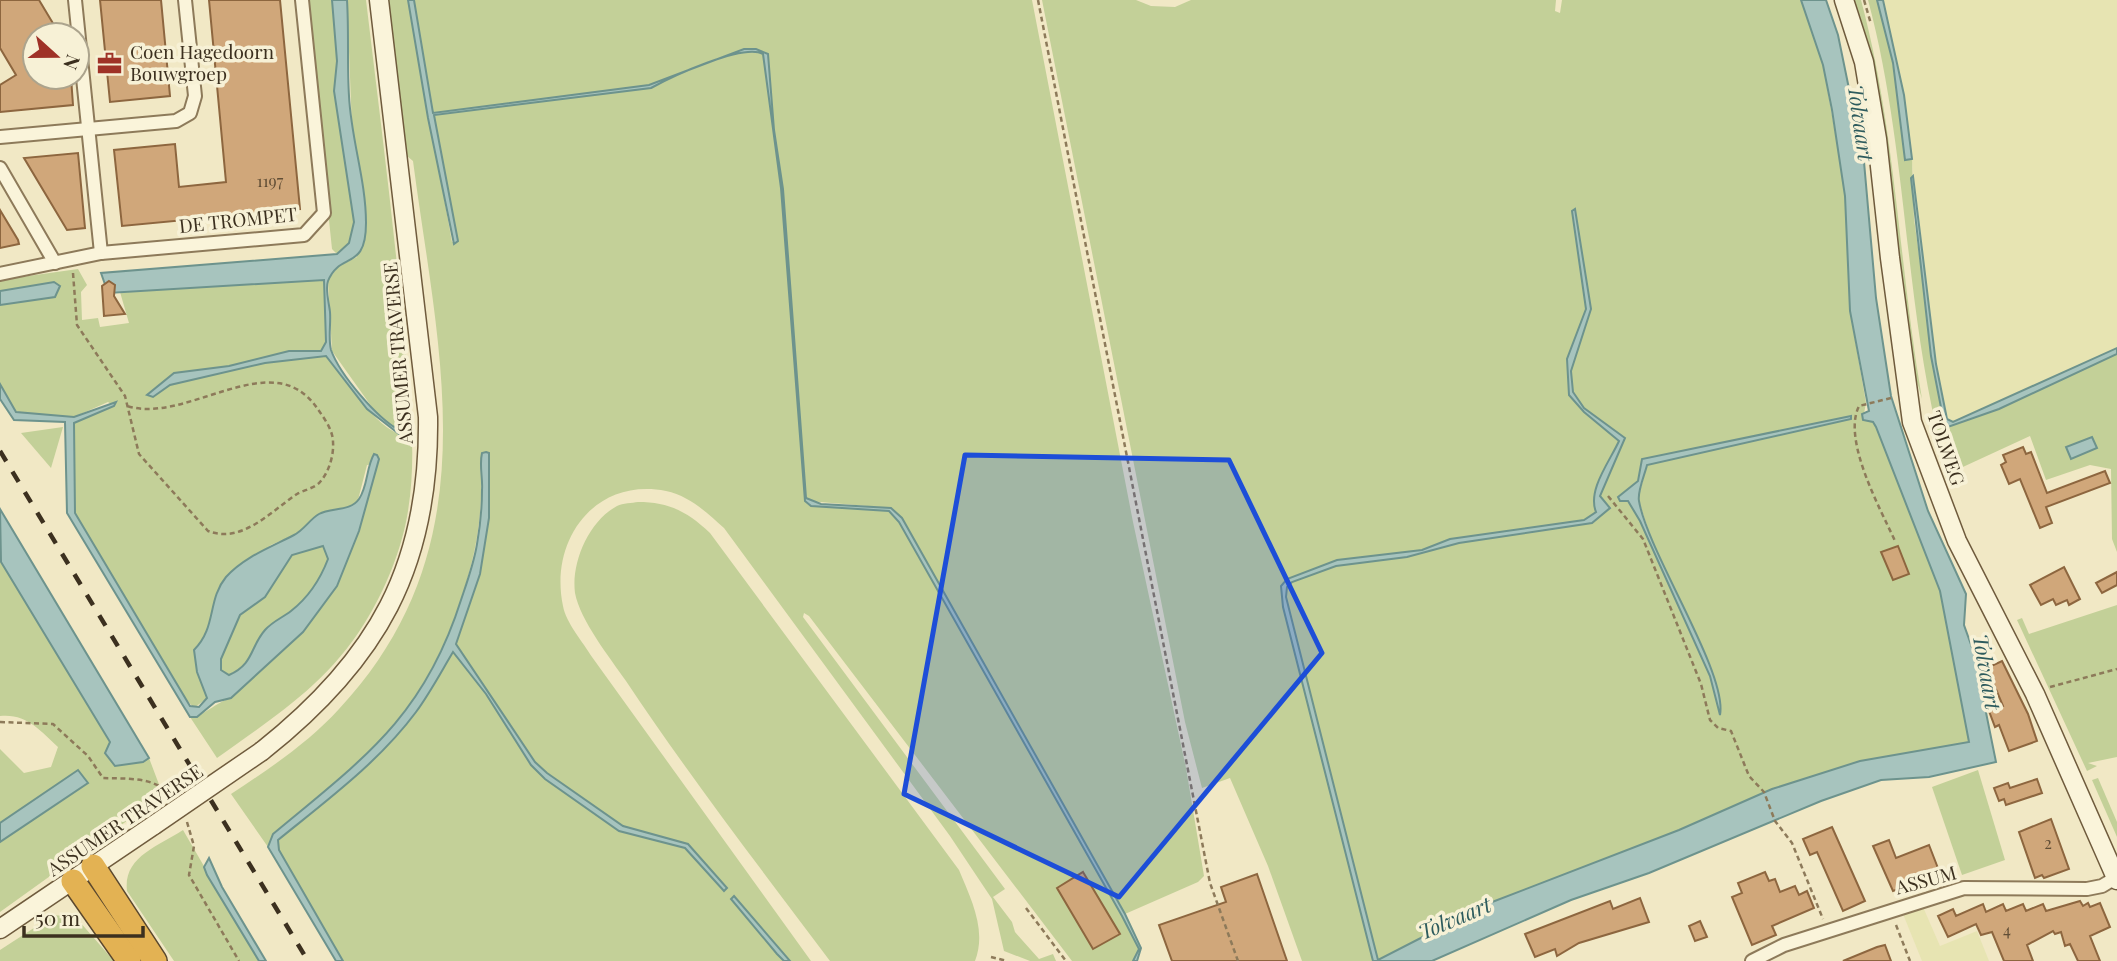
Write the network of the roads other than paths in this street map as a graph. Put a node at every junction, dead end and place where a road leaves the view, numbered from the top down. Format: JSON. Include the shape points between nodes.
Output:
{"nodes":[{"id":1,"x":65,"y":0,"type":"edge"},
{"id":2,"x":75,"y":0,"type":"edge"},
{"id":3,"x":185,"y":0,"type":"edge"},
{"id":4,"x":302,"y":0,"type":"edge"},
{"id":5,"x":379,"y":0,"type":"edge"},
{"id":6,"x":1844,"y":0,"type":"edge"},
{"id":7,"x":77,"y":21,"type":"joint"},
{"id":8,"x":84,"y":91,"type":"edge"},
{"id":9,"x":88,"y":127,"type":"junction"},
{"id":10,"x":0,"y":137,"type":"edge"},
{"id":11,"x":0,"y":168,"type":"edge"},
{"id":12,"x":101,"y":253,"type":"junction"},
{"id":13,"x":55,"y":263,"type":"junction"},
{"id":14,"x":0,"y":274,"type":"edge"},
{"id":15,"x":93,"y":866,"type":"junction"},
{"id":16,"x":2117,"y":878,"type":"edge"},
{"id":17,"x":73,"y":881,"type":"junction"},
{"id":18,"x":0,"y":929,"type":"edge"},
{"id":19,"x":129,"y":961,"type":"edge"},
{"id":20,"x":155,"y":961,"type":"edge"},
{"id":21,"x":1752,"y":961,"type":"edge"}],
"edges":[{"from":1,"to":7,"type":"street"},
{"from":2,"to":7,"type":"street"},
{"from":3,"to":9,"type":"street","via":[[195,96],[190,113],[176,121]]},
{"from":4,"to":12,"type":"street","name":"DE TROMPET","via":[[324,213],[304,235]]},
{"from":5,"to":15,"type":"main road","name":"ASSUMER TRAVERSE","bridge":true,"via":[[428,418],[419,527],[398,594],[358,658],[322,701],[262,751]]},
{"from":6,"to":16,"type":"main road","name":"TOLWEG","via":[[1864,62],[1878,139],[1912,422],[1957,541],[2035,694]]},
{"from":8,"to":9,"type":"street"},
{"from":9,"to":10,"type":"street"},
{"from":9,"to":12,"type":"street"},
{"from":11,"to":13,"type":"street"},
{"from":12,"to":13,"type":"street","name":"DE TROMPET"},
{"from":13,"to":14,"type":"street","name":"DE TROMPET"},
{"from":15,"to":17,"type":"main road","name":"ASSUMER TRAVERSE"},
{"from":15,"to":20,"type":"highway"},
{"from":16,"to":21,"type":"street","name":"ASSUM","via":[[2087,889],[1964,888],[1784,945]]},
{"from":17,"to":18,"type":"main road","name":"ASSUMER TRAVERSE"},
{"from":17,"to":19,"type":"highway"}]}
